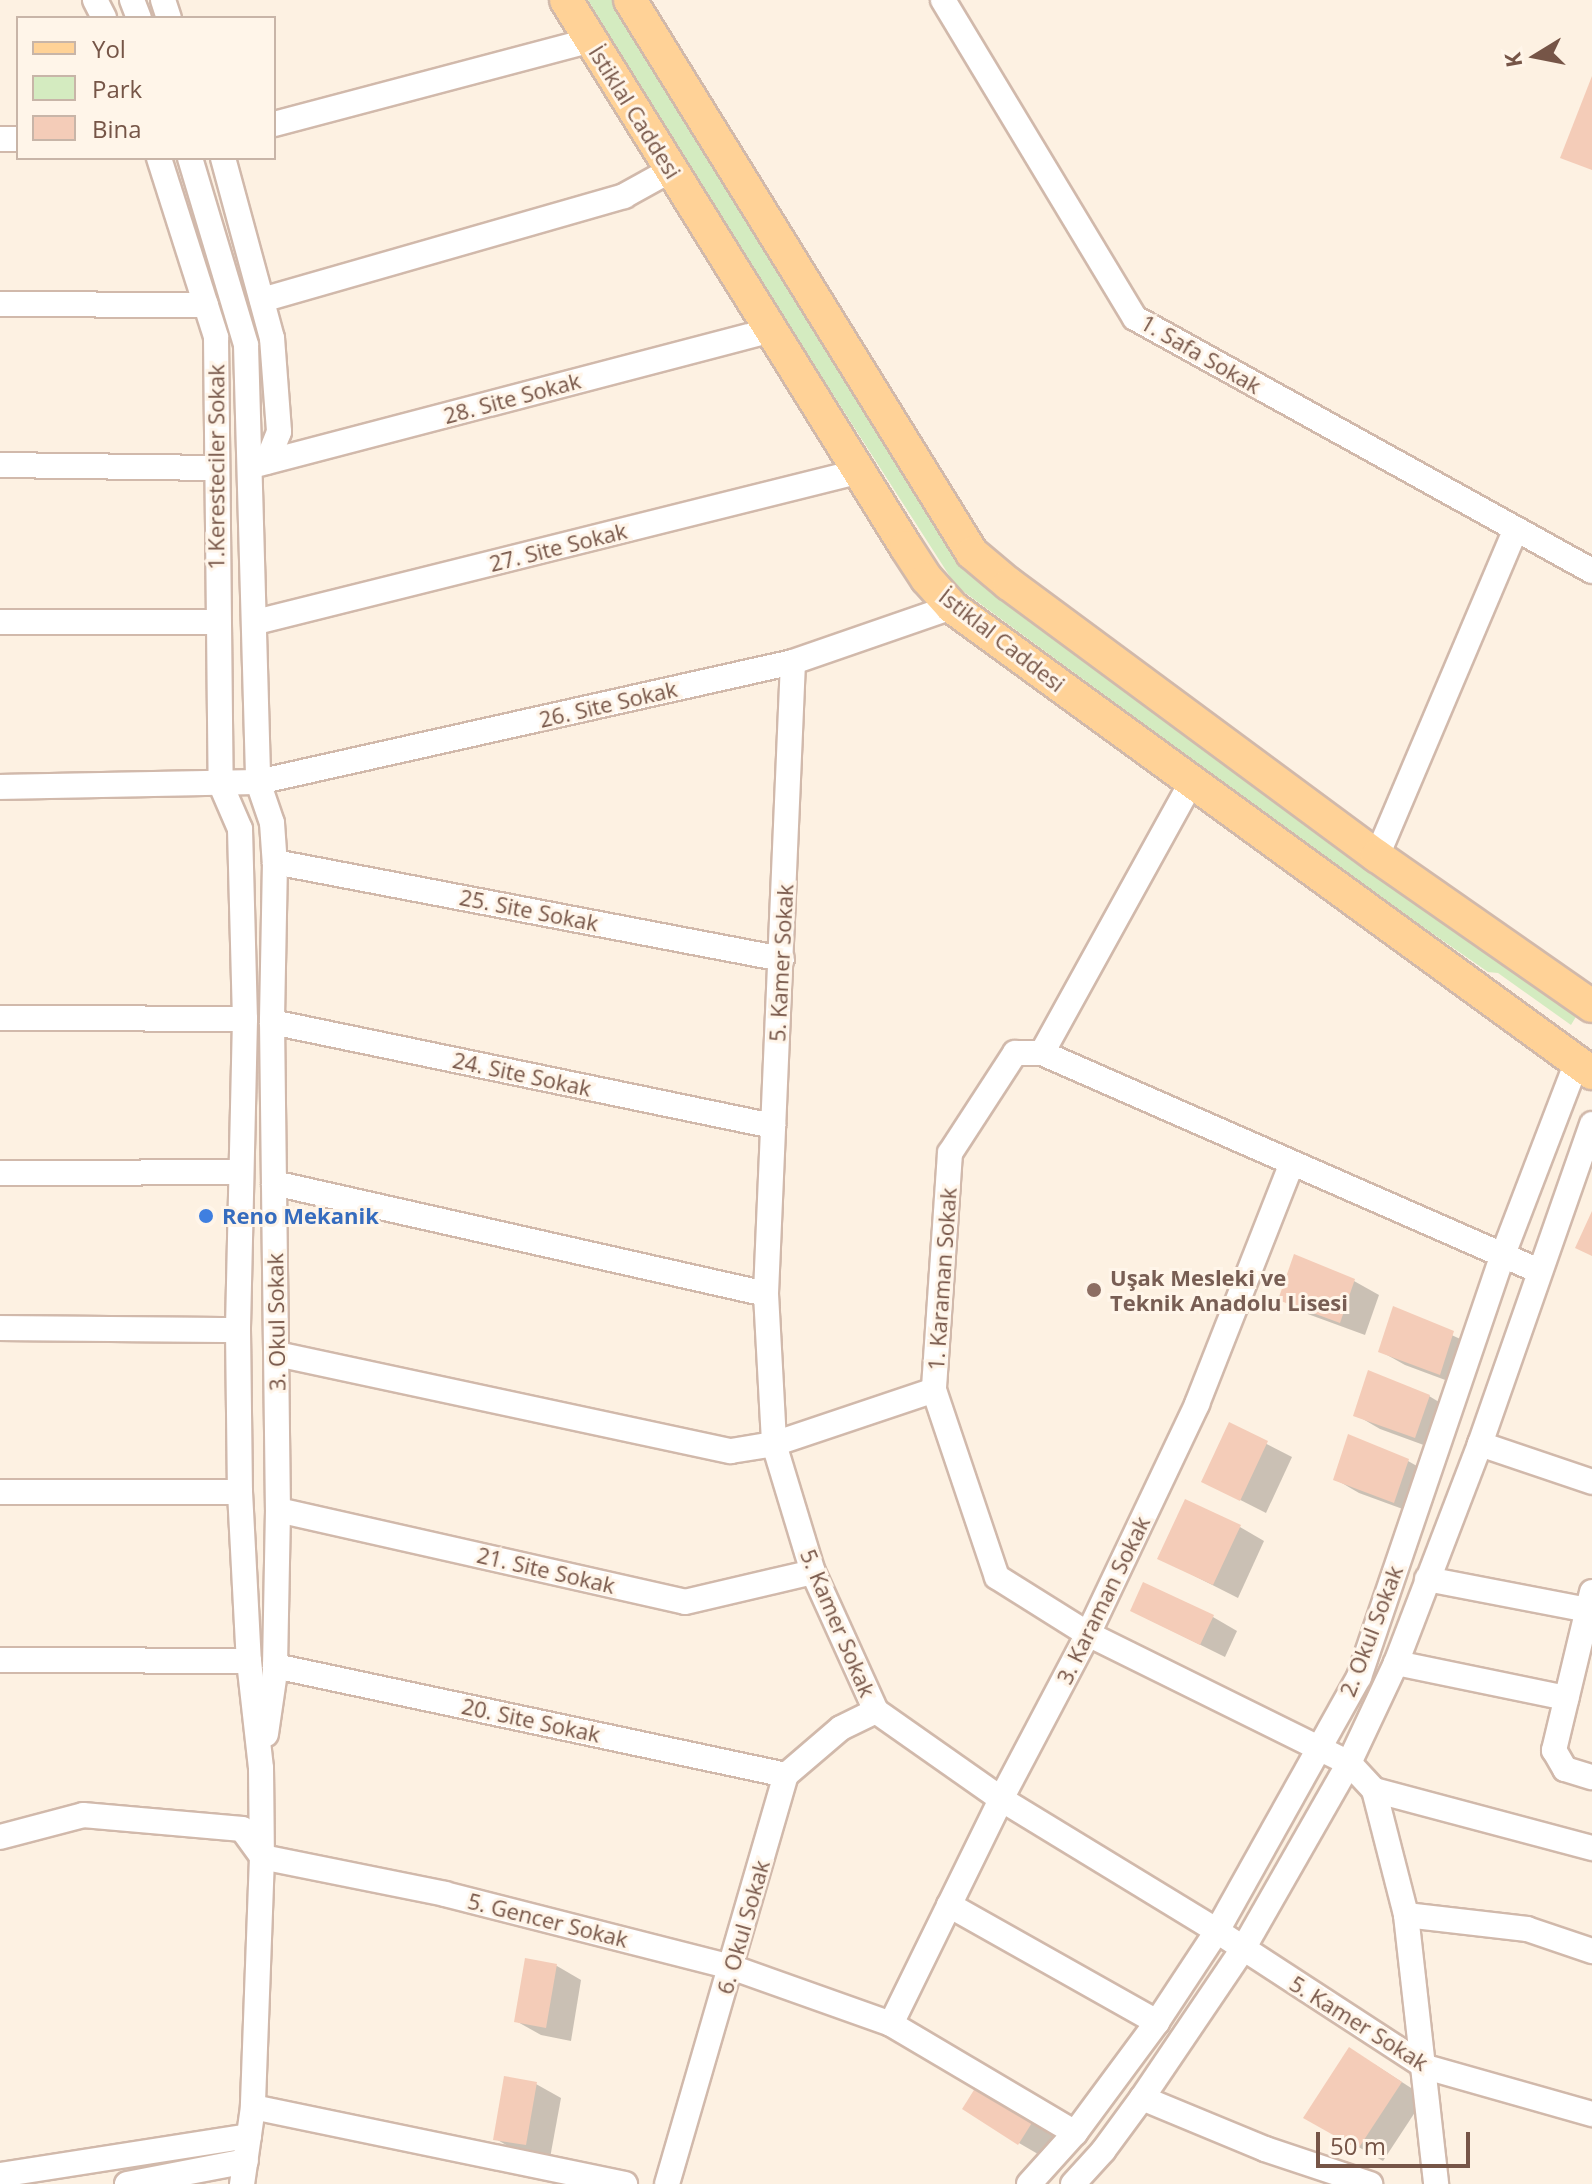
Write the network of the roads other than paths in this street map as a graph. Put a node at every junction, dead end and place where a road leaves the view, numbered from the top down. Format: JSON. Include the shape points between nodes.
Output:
{"nodes":[{"id":1,"x":566,"y":0,"type":"edge"},
{"id":2,"x":630,"y":0,"type":"edge"},
{"id":3,"x":943,"y":0,"type":"edge"},
{"id":4,"x":591,"y":40,"type":"junction"},
{"id":5,"x":276,"y":123,"type":"edge"},
{"id":6,"x":160,"y":160,"type":"edge"},
{"id":7,"x":191,"y":160,"type":"edge"},
{"id":8,"x":224,"y":160,"type":"edge"},
{"id":9,"x":671,"y":170,"type":"junction"},
{"id":10,"x":262,"y":300,"type":"junction"},
{"id":11,"x":0,"y":304,"type":"edge"},
{"id":12,"x":206,"y":305,"type":"junction"},
{"id":13,"x":772,"y":330,"type":"junction"},
{"id":14,"x":259,"y":464,"type":"junction"},
{"id":15,"x":0,"y":465,"type":"edge"},
{"id":16,"x":216,"y":468,"type":"junction"},
{"id":17,"x":861,"y":471,"type":"junction"},
{"id":18,"x":1516,"y":529,"type":"junction"},
{"id":19,"x":1592,"y":571,"type":"edge"},
{"id":20,"x":952,"y":607,"type":"junction"},
{"id":21,"x":0,"y":622,"type":"edge"},
{"id":22,"x":217,"y":622,"type":"junction"},
{"id":23,"x":256,"y":622,"type":"junction"},
{"id":24,"x":793,"y":662,"type":"junction"},
{"id":25,"x":258,"y":782,"type":"junction"},
{"id":26,"x":1191,"y":783,"type":"junction"},
{"id":27,"x":221,"y":785,"type":"junction"},
{"id":28,"x":0,"y":787,"type":"edge"},
{"id":29,"x":1377,"y":856,"type":"junction"},
{"id":30,"x":275,"y":862,"type":"junction"},
{"id":31,"x":782,"y":959,"type":"junction"},
{"id":32,"x":1592,"y":1006,"type":"edge"},
{"id":33,"x":0,"y":1018,"type":"edge"},
{"id":34,"x":245,"y":1019,"type":"junction"},
{"id":35,"x":272,"y":1022,"type":"junction"},
{"id":36,"x":1042,"y":1053,"type":"junction"},
{"id":37,"x":1587,"y":1061,"type":"edge"},
{"id":38,"x":1592,"y":1124,"type":"edge"},
{"id":39,"x":773,"y":1126,"type":"junction"},
{"id":40,"x":1291,"y":1165,"type":"junction"},
{"id":41,"x":240,"y":1172,"type":"junction"},
{"id":42,"x":0,"y":1173,"type":"edge"},
{"id":43,"x":274,"y":1183,"type":"junction"},
{"id":44,"x":1502,"y":1257,"type":"junction"},
{"id":45,"x":1539,"y":1271,"type":"junction"},
{"id":46,"x":766,"y":1294,"type":"junction"},
{"id":47,"x":0,"y":1328,"type":"edge"},
{"id":48,"x":238,"y":1330,"type":"junction"},
{"id":49,"x":277,"y":1354,"type":"junction"},
{"id":50,"x":934,"y":1390,"type":"junction"},
{"id":51,"x":774,"y":1444,"type":"junction"},
{"id":52,"x":1480,"y":1444,"type":"junction"},
{"id":53,"x":1592,"y":1482,"type":"edge"},
{"id":54,"x":0,"y":1492,"type":"edge"},
{"id":55,"x":240,"y":1492,"type":"junction"},
{"id":56,"x":278,"y":1510,"type":"junction"},
{"id":57,"x":813,"y":1572,"type":"junction"},
{"id":58,"x":1427,"y":1579,"type":"junction"},
{"id":59,"x":1590,"y":1601,"type":"edge"},
{"id":60,"x":1088,"y":1634,"type":"junction"},
{"id":61,"x":0,"y":1660,"type":"edge"},
{"id":62,"x":249,"y":1661,"type":"junction"},
{"id":63,"x":1396,"y":1663,"type":"junction"},
{"id":64,"x":275,"y":1666,"type":"junction"},
{"id":65,"x":1566,"y":1698,"type":"junction"},
{"id":66,"x":876,"y":1711,"type":"junction"},
{"id":67,"x":1321,"y":1749,"type":"junction"},
{"id":68,"x":1349,"y":1763,"type":"junction"},
{"id":69,"x":261,"y":1768,"type":"junction"},
{"id":70,"x":786,"y":1775,"type":"junction"},
{"id":71,"x":1592,"y":1777,"type":"edge"},
{"id":72,"x":1374,"y":1790,"type":"junction"},
{"id":73,"x":1001,"y":1799,"type":"junction"},
{"id":74,"x":0,"y":1837,"type":"edge"},
{"id":75,"x":1592,"y":1848,"type":"edge"},
{"id":76,"x":262,"y":1857,"type":"junction"},
{"id":77,"x":949,"y":1905,"type":"junction"},
{"id":78,"x":1406,"y":1915,"type":"junction"},
{"id":79,"x":1217,"y":1931,"type":"junction"},
{"id":80,"x":1243,"y":1949,"type":"junction"},
{"id":81,"x":1592,"y":1951,"type":"edge"},
{"id":82,"x":731,"y":1967,"type":"junction"},
{"id":83,"x":1157,"y":2022,"type":"junction"},
{"id":84,"x":891,"y":2024,"type":"junction"},
{"id":85,"x":1426,"y":2067,"type":"junction"},
{"id":86,"x":1142,"y":2098,"type":"junction"},
{"id":87,"x":253,"y":2107,"type":"junction"},
{"id":88,"x":1592,"y":2114,"type":"edge"},
{"id":89,"x":1075,"y":2133,"type":"junction"},
{"id":90,"x":249,"y":2136,"type":"junction"},
{"id":91,"x":244,"y":2172,"type":"edge"},
{"id":92,"x":0,"y":2175,"type":"edge"},
{"id":93,"x":127,"y":2184,"type":"edge"},
{"id":94,"x":625,"y":2184,"type":"edge"},
{"id":95,"x":667,"y":2184,"type":"edge"},
{"id":96,"x":1029,"y":2184,"type":"edge"},
{"id":97,"x":1073,"y":2184,"type":"edge"},
{"id":98,"x":1370,"y":2184,"type":"edge"},
{"id":99,"x":1436,"y":2184,"type":"edge"}],
"edges":[{"from":1,"to":4,"type":"main road","name":"İstiklal Caddesi"},
{"from":2,"to":29,"type":"main road","via":[[972,553]]},
{"from":3,"to":18,"type":"street","name":"1. Safa Sokak","via":[[1135,318]]},
{"from":4,"to":5,"type":"street"},
{"from":4,"to":9,"type":"main road","name":"İstiklal Caddesi"},
{"from":6,"to":12,"type":"street","name":"1.Keresteciler Sokak"},
{"from":7,"to":14,"type":"street","name":"1.Keresteciler Sokak","via":[[246,345]]},
{"from":8,"to":10,"type":"street"},
{"from":9,"to":10,"type":"street","via":[[624,196]]},
{"from":9,"to":13,"type":"main road","name":"İstiklal Caddesi"},
{"from":10,"to":14,"type":"street","via":[[272,338],[279,432]]},
{"from":11,"to":12,"type":"street"},
{"from":12,"to":16,"type":"street","name":"1.Keresteciler Sokak","via":[[216,337]]},
{"from":13,"to":14,"type":"street","name":"28. Site Sokak"},
{"from":13,"to":17,"type":"main road","name":"İstiklal Caddesi"},
{"from":14,"to":23,"type":"street","name":"1.Keresteciler Sokak"},
{"from":15,"to":16,"type":"street"},
{"from":16,"to":22,"type":"street","name":"1.Keresteciler Sokak"},
{"from":17,"to":20,"type":"main road","name":"İstiklal Caddesi","via":[[927,579]]},
{"from":17,"to":23,"type":"street","name":"27. Site Sokak"},
{"from":18,"to":19,"type":"street","name":"1. Safa Sokak"},
{"from":18,"to":29,"type":"street"},
{"from":20,"to":24,"type":"street","name":"26. Site Sokak"},
{"from":20,"to":26,"type":"main road","name":"İstiklal Caddesi"},
{"from":21,"to":22,"type":"street"},
{"from":22,"to":27,"type":"street","name":"1.Keresteciler Sokak"},
{"from":23,"to":25,"type":"street","name":"1.Keresteciler Sokak"},
{"from":24,"to":25,"type":"street","name":"26. Site Sokak"},
{"from":24,"to":31,"type":"street","name":"5. Kamer Sokak"},
{"from":25,"to":27,"type":"street","name":"26. Site Sokak"},
{"from":25,"to":30,"type":"street","name":"3. Okul Sokak","via":[[272,823]]},
{"from":26,"to":36,"type":"street"},
{"from":26,"to":37,"type":"main road","name":"İstiklal Caddesi"},
{"from":27,"to":28,"type":"street","name":"26. Site Sokak"},
{"from":27,"to":34,"type":"street","name":"3. Okul Sokak","via":[[240,829]]},
{"from":29,"to":32,"type":"main road"},
{"from":30,"to":31,"type":"street","name":"25. Site Sokak"},
{"from":30,"to":35,"type":"street","name":"3. Okul Sokak"},
{"from":31,"to":39,"type":"street","name":"5. Kamer Sokak"},
{"from":33,"to":34,"type":"street"},
{"from":34,"to":41,"type":"street","name":"3. Okul Sokak"},
{"from":35,"to":39,"type":"street","name":"24. Site Sokak"},
{"from":35,"to":43,"type":"street","name":"3. Okul Sokak"},
{"from":36,"to":40,"type":"street"},
{"from":36,"to":50,"type":"street","name":"1. Karaman Sokak","via":[[1015,1053],[950,1153]]},
{"from":37,"to":44,"type":"street","name":"2. Okul Sokak"},
{"from":38,"to":45,"type":"street","name":"2. Okul Sokak"},
{"from":39,"to":46,"type":"street","name":"5. Kamer Sokak"},
{"from":40,"to":44,"type":"street"},
{"from":40,"to":60,"type":"street","name":"3. Karaman Sokak","via":[[1197,1404]]},
{"from":41,"to":42,"type":"street"},
{"from":41,"to":48,"type":"street","name":"3. Okul Sokak"},
{"from":43,"to":46,"type":"street"},
{"from":43,"to":49,"type":"street","name":"3. Okul Sokak"},
{"from":44,"to":45,"type":"street"},
{"from":44,"to":67,"type":"street","name":"2. Okul Sokak","via":[[1359,1677]]},
{"from":45,"to":52,"type":"street","name":"2. Okul Sokak"},
{"from":46,"to":51,"type":"street","name":"5. Kamer Sokak"},
{"from":47,"to":48,"type":"street"},
{"from":48,"to":55,"type":"street","name":"3. Okul Sokak"},
{"from":49,"to":51,"type":"street","via":[[731,1451]]},
{"from":49,"to":56,"type":"street","name":"3. Okul Sokak"},
{"from":50,"to":51,"type":"street"},
{"from":50,"to":60,"type":"street","name":"1. Karaman Sokak","via":[[997,1577]]},
{"from":51,"to":57,"type":"street","name":"5. Kamer Sokak"},
{"from":52,"to":53,"type":"street"},
{"from":52,"to":58,"type":"street","name":"2. Okul Sokak"},
{"from":54,"to":55,"type":"street"},
{"from":55,"to":62,"type":"street","name":"3. Okul Sokak"},
{"from":56,"to":57,"type":"street","name":"21. Site Sokak","via":[[685,1602]]},
{"from":56,"to":64,"type":"street","name":"3. Okul Sokak"},
{"from":57,"to":66,"type":"street","name":"5. Kamer Sokak"},
{"from":58,"to":59,"type":"street"},
{"from":58,"to":63,"type":"street","name":"2. Okul Sokak"},
{"from":59,"to":65,"type":"street"},
{"from":60,"to":67,"type":"street","name":"1. Karaman Sokak"},
{"from":60,"to":73,"type":"street","name":"3. Karaman Sokak"},
{"from":61,"to":62,"type":"street"},
{"from":62,"to":69,"type":"street","name":"3. Okul Sokak"},
{"from":63,"to":65,"type":"street"},
{"from":63,"to":68,"type":"street","name":"2. Okul Sokak"},
{"from":64,"to":69,"type":"street","name":"3. Okul Sokak"},
{"from":64,"to":70,"type":"street","name":"20. Site Sokak"},
{"from":65,"to":71,"type":"street","via":[[1554,1750],[1565,1769]]},
{"from":66,"to":70,"type":"street","via":[[841,1728]]},
{"from":66,"to":73,"type":"street","name":"5. Kamer Sokak"},
{"from":67,"to":68,"type":"street","name":"1. Karaman Sokak"},
{"from":67,"to":79,"type":"street","name":"2. Okul Sokak"},
{"from":68,"to":72,"type":"street"},
{"from":68,"to":80,"type":"street","name":"2. Okul Sokak"},
{"from":69,"to":76,"type":"street","name":"3. Okul Sokak"},
{"from":70,"to":82,"type":"street","name":"6. Okul Sokak"},
{"from":72,"to":75,"type":"street"},
{"from":72,"to":78,"type":"street"},
{"from":73,"to":77,"type":"street","name":"3. Karaman Sokak"},
{"from":73,"to":79,"type":"street","name":"5. Kamer Sokak"},
{"from":74,"to":76,"type":"street","via":[[83,1815],[242,1829]]},
{"from":76,"to":82,"type":"street","name":"5. Gencer Sokak","via":[[445,1894]]},
{"from":76,"to":87,"type":"street","name":"3. Okul Sokak"},
{"from":77,"to":83,"type":"street"},
{"from":77,"to":84,"type":"street","name":"3. Karaman Sokak"},
{"from":78,"to":81,"type":"street","via":[[1527,1929]]},
{"from":78,"to":85,"type":"street"},
{"from":79,"to":80,"type":"street","name":"5. Kamer Sokak"},
{"from":79,"to":83,"type":"street","name":"2. Okul Sokak"},
{"from":80,"to":85,"type":"street","name":"5. Kamer Sokak"},
{"from":80,"to":86,"type":"street","name":"2. Okul Sokak"},
{"from":82,"to":84,"type":"street","name":"5. Gencer Sokak"},
{"from":82,"to":95,"type":"street","name":"6. Okul Sokak"},
{"from":83,"to":89,"type":"street","name":"2. Okul Sokak"},
{"from":84,"to":89,"type":"street","name":"5. Gencer Sokak"},
{"from":85,"to":88,"type":"street","name":"5. Kamer Sokak"},
{"from":85,"to":99,"type":"street"},
{"from":86,"to":97,"type":"street","name":"2. Okul Sokak"},
{"from":86,"to":98,"type":"street","via":[[1265,2149]]},
{"from":87,"to":90,"type":"street","name":"3. Okul Sokak"},
{"from":87,"to":94,"type":"street"},
{"from":89,"to":96,"type":"street","name":"2. Okul Sokak"},
{"from":90,"to":91,"type":"street","name":"3. Okul Sokak"},
{"from":90,"to":92,"type":"street"},
{"from":91,"to":93,"type":"street"}]}
